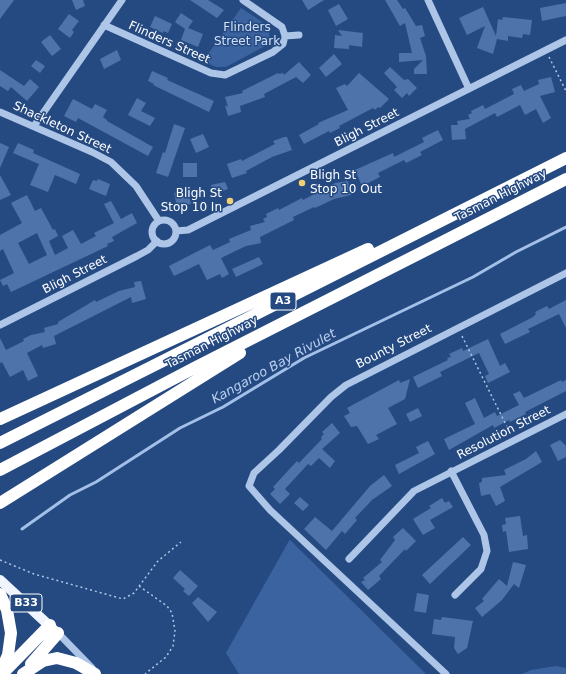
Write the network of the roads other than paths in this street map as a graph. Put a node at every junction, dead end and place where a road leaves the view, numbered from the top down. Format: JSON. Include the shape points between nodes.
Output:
{"nodes":[{"id":1,"x":122,"y":0,"type":"edge"},
{"id":2,"x":243,"y":0,"type":"edge"},
{"id":3,"x":428,"y":0,"type":"edge"},
{"id":4,"x":104,"y":25,"type":"junction"},
{"id":5,"x":299,"y":35,"type":"dead end"},
{"id":6,"x":285,"y":36,"type":"junction"},
{"id":7,"x":566,"y":40,"type":"edge"},
{"id":8,"x":469,"y":89,"type":"junction"},
{"id":9,"x":0,"y":112,"type":"edge"},
{"id":10,"x":34,"y":126,"type":"junction"},
{"id":11,"x":566,"y":158,"type":"edge"},
{"id":12,"x":544,"y":169,"type":"junction"},
{"id":13,"x":566,"y":179,"type":"edge"},
{"id":14,"x":159,"y":221,"type":"junction"},
{"id":15,"x":176,"y":231,"type":"junction"},
{"id":16,"x":157,"y":241,"type":"junction"},
{"id":17,"x":566,"y":273,"type":"edge"},
{"id":18,"x":328,"y":299,"type":"junction"},
{"id":19,"x":0,"y":316,"type":"edge"},
{"id":20,"x":2,"y":324,"type":"edge"},
{"id":21,"x":566,"y":414,"type":"edge"},
{"id":22,"x":0,"y":419,"type":"edge"},
{"id":23,"x":0,"y":443,"type":"edge"},
{"id":24,"x":0,"y":470,"type":"edge"},
{"id":25,"x":451,"y":471,"type":"junction"},
{"id":26,"x":0,"y":503,"type":"edge"},
{"id":27,"x":349,"y":559,"type":"dead end"},
{"id":28,"x":0,"y":580,"type":"edge"},
{"id":29,"x":0,"y":594,"type":"edge"},
{"id":30,"x":455,"y":595,"type":"dead end"},
{"id":31,"x":54,"y":629,"type":"junction"},
{"id":32,"x":1,"y":673,"type":"edge"},
{"id":33,"x":22,"y":674,"type":"edge"},
{"id":34,"x":97,"y":674,"type":"edge"},
{"id":35,"x":446,"y":674,"type":"edge"}],
"edges":[{"from":1,"to":4,"type":"street"},
{"from":2,"to":6,"type":"street","via":[[282,27]]},
{"from":3,"to":8,"type":"street"},
{"from":4,"to":6,"type":"street","name":"Flinders Street","via":[[220,75],[231,73],[273,52],[283,44]]},
{"from":4,"to":10,"type":"street"},
{"from":5,"to":6,"type":"street"},
{"from":7,"to":8,"type":"street","name":"Bligh Street"},
{"from":8,"to":15,"type":"street","name":"Bligh Street","via":[[188,230]]},
{"from":9,"to":10,"type":"street","name":"Shackleton Street"},
{"from":10,"to":14,"type":"street","name":"Shackleton Street","via":[[111,162],[136,186]]},
{"from":11,"to":12,"type":"highway","name":"Tasman Highway","number":"A3"},
{"from":12,"to":22,"type":"highway"},
{"from":12,"to":23,"type":"highway","name":"Tasman Highway","number":"A3"},
{"from":13,"to":18,"type":"highway","name":"Tasman Highway","number":"A3"},
{"from":14,"to":15,"type":"street","via":[[170,222]]},
{"from":14,"to":16,"type":"street","via":[[152,232]]},
{"from":15,"to":16,"type":"street","via":[[172,242],[164,244]]},
{"from":16,"to":20,"type":"street","name":"Bligh Street","via":[[137,256]]},
{"from":17,"to":35,"type":"street","name":"Bounty Street","via":[[346,385],[254,473],[249,486],[257,497]]},
{"from":18,"to":24,"type":"highway","name":"Tasman Highway","number":"A3"},
{"from":18,"to":26,"type":"highway"},
{"from":19,"to":20,"type":"street"},
{"from":21,"to":25,"type":"street","name":"Resolution Street"},
{"from":25,"to":27,"type":"street","name":"Resolution Street","via":[[414,491]]},
{"from":25,"to":30,"type":"street","name":"Resolution Street","via":[[484,535],[487,550],[481,569]]},
{"from":28,"to":31,"type":"main road","number":"B33"},
{"from":29,"to":32,"type":"highway","via":[[7,610],[11,633],[8,655]]},
{"from":31,"to":32,"type":"highway"},
{"from":31,"to":33,"type":"highway"},
{"from":31,"to":34,"type":"street"},
{"from":33,"to":34,"type":"highway","via":[[43,661],[57,658],[76,662]]}]}
